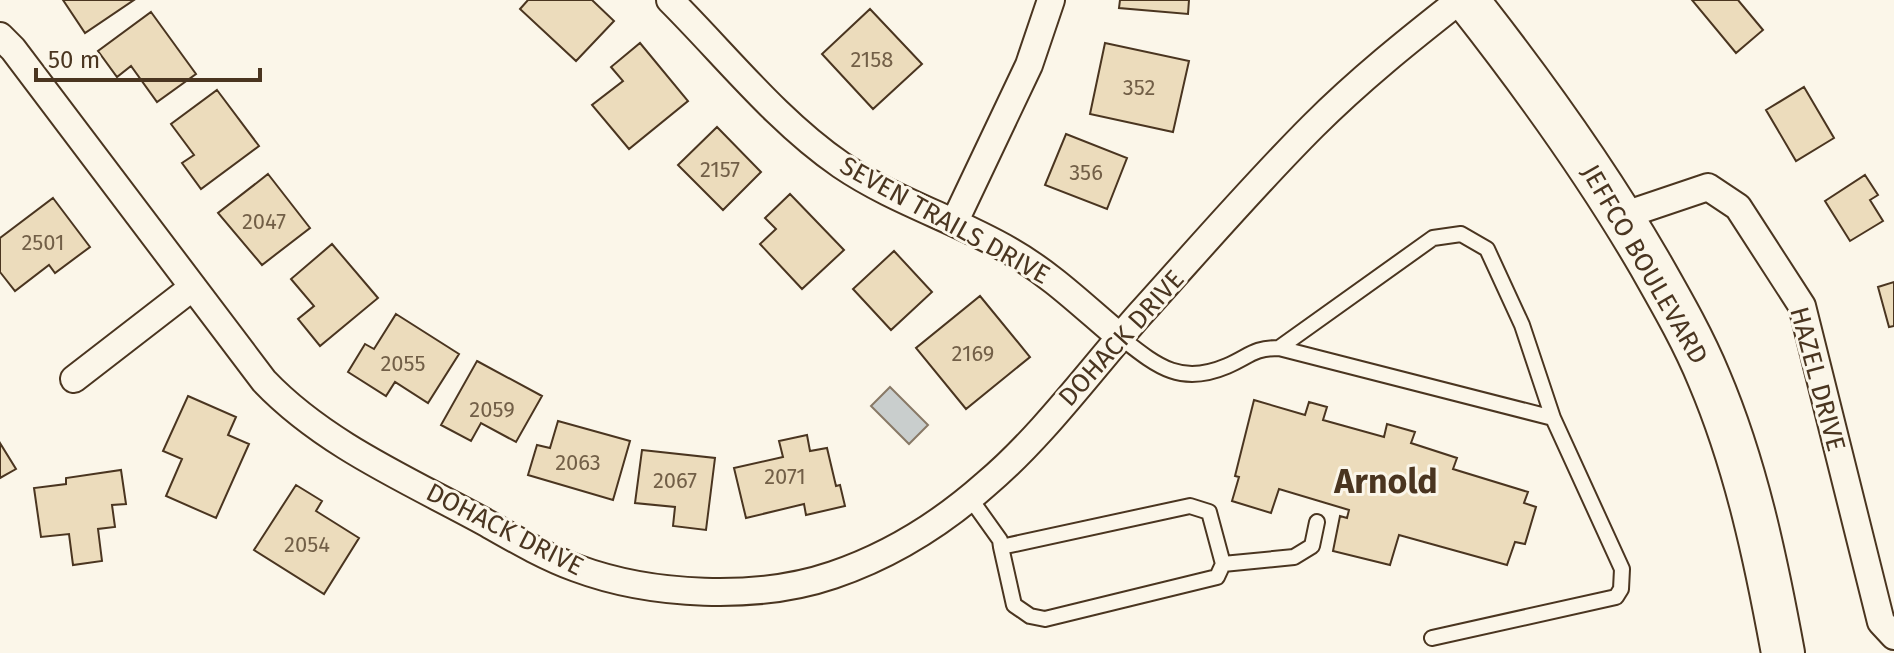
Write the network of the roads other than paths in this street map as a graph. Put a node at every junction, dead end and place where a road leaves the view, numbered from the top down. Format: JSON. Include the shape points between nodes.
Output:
{"nodes":[{"id":1,"x":670,"y":0,"type":"edge"},
{"id":2,"x":1051,"y":0,"type":"edge"},
{"id":3,"x":1460,"y":0,"type":"edge"},
{"id":4,"x":1467,"y":0,"type":"edge"},
{"id":5,"x":0,"y":36,"type":"edge"},
{"id":6,"x":1622,"y":216,"type":"junction"},
{"id":7,"x":954,"y":223,"type":"junction"},
{"id":8,"x":193,"y":287,"type":"junction"},
{"id":9,"x":1120,"y":337,"type":"junction"},
{"id":10,"x":1279,"y":348,"type":"junction"},
{"id":11,"x":74,"y":379,"type":"dead end"},
{"id":12,"x":1553,"y":418,"type":"junction"},
{"id":13,"x":970,"y":498,"type":"junction"},
{"id":14,"x":1317,"y":522,"type":"dead end"},
{"id":15,"x":1001,"y":547,"type":"junction"},
{"id":16,"x":1223,"y":564,"type":"junction"},
{"id":17,"x":1894,"y":636,"type":"edge"},
{"id":18,"x":1432,"y":638,"type":"dead end"},
{"id":19,"x":1783,"y":653,"type":"edge"}],
"edges":[{"from":1,"to":7,"type":"street","name":"SEVEN TRAILS DRIVE","via":[[815,144],[862,178]]},
{"from":2,"to":7,"type":"street","via":[[1029,65]]},
{"from":3,"to":9,"type":"street","name":"DOHACK DRIVE","via":[[1313,126]]},
{"from":4,"to":6,"type":"main road","name":"JEFFCO BOULEVARD","via":[[1534,86]]},
{"from":5,"to":8,"type":"street","name":"DOHACK DRIVE"},
{"from":6,"to":17,"type":"street","name":"HAZEL DRIVE","via":[[1708,187],[1738,207],[1802,306],[1881,622]]},
{"from":6,"to":19,"type":"main road","name":"JEFFCO BOULEVARD","via":[[1709,378],[1741,469]]},
{"from":7,"to":9,"type":"street","name":"SEVEN TRAILS DRIVE","via":[[1055,279]]},
{"from":8,"to":11,"type":"street"},
{"from":8,"to":13,"type":"street","name":"DOHACK DRIVE","via":[[264,381],[289,407],[333,438],[544,554],[614,580],[703,591],[751,590],[829,577],[892,549]]},
{"from":9,"to":10,"type":"lane","via":[[1164,370],[1196,376],[1260,348]]},
{"from":9,"to":13,"type":"street","name":"DOHACK DRIVE","via":[[1009,463]]},
{"from":10,"to":12,"type":"lane"},
{"from":10,"to":12,"type":"lane","via":[[1433,238],[1461,234],[1487,249],[1522,325]]},
{"from":12,"to":18,"type":"lane","via":[[1622,569],[1621,589],[1616,597]]},
{"from":13,"to":15,"type":"lane"},
{"from":14,"to":16,"type":"lane","via":[[1312,546],[1294,557]]},
{"from":15,"to":16,"type":"lane","via":[[1190,506],[1209,512]]},
{"from":15,"to":16,"type":"lane","via":[[1014,605],[1045,619],[1217,577]]}]}
